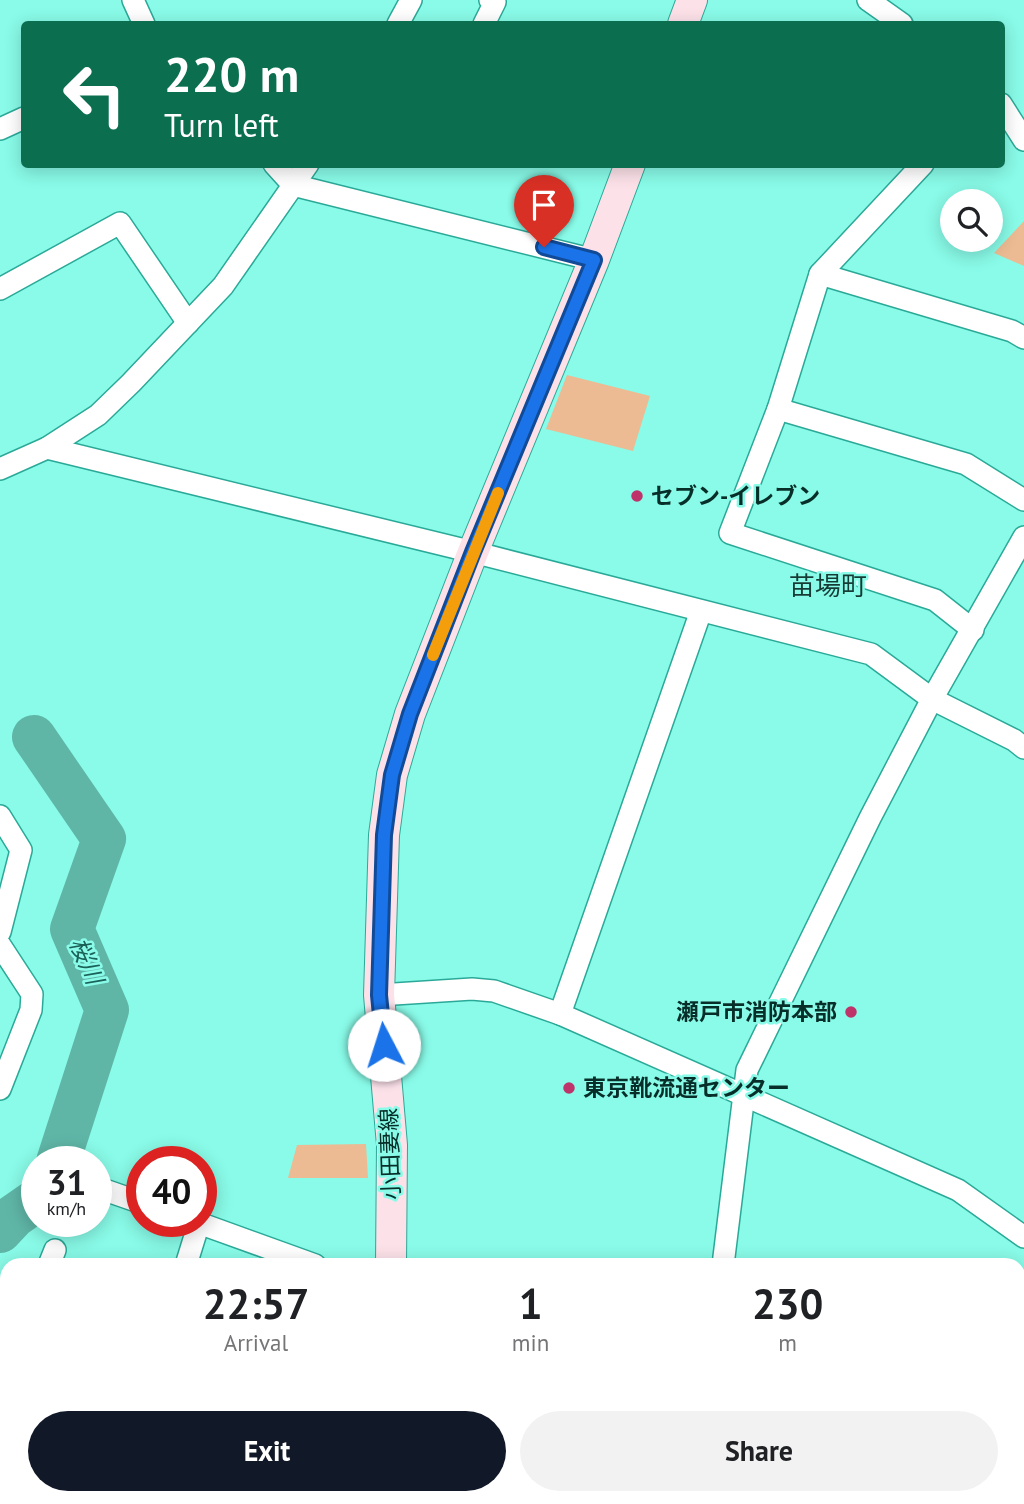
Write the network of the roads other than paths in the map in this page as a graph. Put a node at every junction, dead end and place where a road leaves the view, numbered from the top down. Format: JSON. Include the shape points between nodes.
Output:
{"nodes":[{"id":1,"x":133,"y":0,"type":"edge"},
{"id":2,"x":411,"y":0,"type":"edge"},
{"id":3,"x":490,"y":0,"type":"edge"},
{"id":4,"x":692,"y":0,"type":"edge"},
{"id":5,"x":869,"y":0,"type":"edge"},
{"id":6,"x":143,"y":21,"type":"edge"},
{"id":7,"x":400,"y":21,"type":"edge"},
{"id":8,"x":486,"y":21,"type":"edge"},
{"id":9,"x":684,"y":21,"type":"edge"},
{"id":10,"x":898,"y":21,"type":"edge"},
{"id":11,"x":1005,"y":110,"type":"edge"},
{"id":12,"x":21,"y":119,"type":"edge"},
{"id":13,"x":0,"y":129,"type":"edge"},
{"id":14,"x":1024,"y":140,"type":"edge"},
{"id":15,"x":278,"y":168,"type":"edge"},
{"id":16,"x":304,"y":168,"type":"edge"},
{"id":17,"x":628,"y":168,"type":"edge"},
{"id":18,"x":919,"y":168,"type":"edge"},
{"id":19,"x":293,"y":185,"type":"junction"},
{"id":20,"x":594,"y":260,"type":"junction"},
{"id":21,"x":820,"y":274,"type":"junction"},
{"id":22,"x":0,"y":289,"type":"edge"},
{"id":23,"x":188,"y":323,"type":"junction"},
{"id":24,"x":1024,"y":338,"type":"edge"},
{"id":25,"x":778,"y":409,"type":"junction"},
{"id":26,"x":47,"y":448,"type":"junction"},
{"id":27,"x":0,"y":469,"type":"edge"},
{"id":28,"x":1024,"y":500,"type":"edge"},
{"id":29,"x":1024,"y":537,"type":"edge"},
{"id":30,"x":473,"y":552,"type":"junction"},
{"id":31,"x":701,"y":611,"type":"junction"},
{"id":32,"x":973,"y":630,"type":"junction"},
{"id":33,"x":933,"y":699,"type":"junction"},
{"id":34,"x":1024,"y":748,"type":"edge"},
{"id":35,"x":0,"y":816,"type":"edge"},
{"id":36,"x":0,"y":932,"type":"edge"},
{"id":37,"x":0,"y":944,"type":"edge"},
{"id":38,"x":379,"y":995,"type":"junction"},
{"id":39,"x":560,"y":1014,"type":"junction"},
{"id":40,"x":0,"y":1089,"type":"edge"},
{"id":41,"x":744,"y":1095,"type":"junction"},
{"id":42,"x":217,"y":1229,"type":"edge"},
{"id":43,"x":193,"y":1237,"type":"edge"},
{"id":44,"x":1024,"y":1237,"type":"edge"},
{"id":45,"x":188,"y":1258,"type":"edge"},
{"id":46,"x":296,"y":1258,"type":"edge"},
{"id":47,"x":391,"y":1258,"type":"edge"},
{"id":48,"x":724,"y":1258,"type":"edge"}],
"edges":[{"from":1,"to":6,"type":"street"},
{"from":2,"to":7,"type":"street"},
{"from":3,"to":8,"type":"street","via":[[495,2]]},
{"from":4,"to":9,"type":"street"},
{"from":5,"to":10,"type":"street"},
{"from":11,"to":14,"type":"street"},
{"from":12,"to":13,"type":"street"},
{"from":15,"to":19,"type":"street"},
{"from":16,"to":19,"type":"street"},
{"from":17,"to":20,"type":"street","name":"小田妻線"},
{"from":18,"to":21,"type":"street"},
{"from":19,"to":20,"type":"street"},
{"from":19,"to":23,"type":"street","via":[[223,286]]},
{"from":20,"to":30,"type":"street","name":"小田妻線"},
{"from":21,"to":24,"type":"street"},
{"from":21,"to":25,"type":"street"},
{"from":22,"to":23,"type":"street","via":[[120,223]]},
{"from":23,"to":26,"type":"street","via":[[98,415]]},
{"from":25,"to":28,"type":"street","via":[[966,464]]},
{"from":25,"to":32,"type":"street","via":[[730,533],[935,600]]},
{"from":26,"to":27,"type":"street"},
{"from":26,"to":30,"type":"street"},
{"from":29,"to":32,"type":"street"},
{"from":30,"to":31,"type":"street"},
{"from":30,"to":38,"type":"street","name":"小田妻線","via":[[410,714],[392,775],[384,835]]},
{"from":31,"to":33,"type":"street","via":[[871,654]]},
{"from":31,"to":39,"type":"street"},
{"from":32,"to":33,"type":"street"},
{"from":33,"to":34,"type":"street"},
{"from":33,"to":41,"type":"street","via":[[747,1070]]},
{"from":35,"to":36,"type":"street","via":[[21,850]]},
{"from":37,"to":40,"type":"street","via":[[32,994],[31,1010]]},
{"from":38,"to":39,"type":"street","via":[[494,991]]},
{"from":38,"to":47,"type":"street","name":"小田妻線","via":[[392,1145]]},
{"from":39,"to":41,"type":"street"},
{"from":41,"to":44,"type":"street","via":[[958,1190]]},
{"from":41,"to":48,"type":"street"},
{"from":42,"to":46,"type":"street"},
{"from":43,"to":45,"type":"street"}]}
